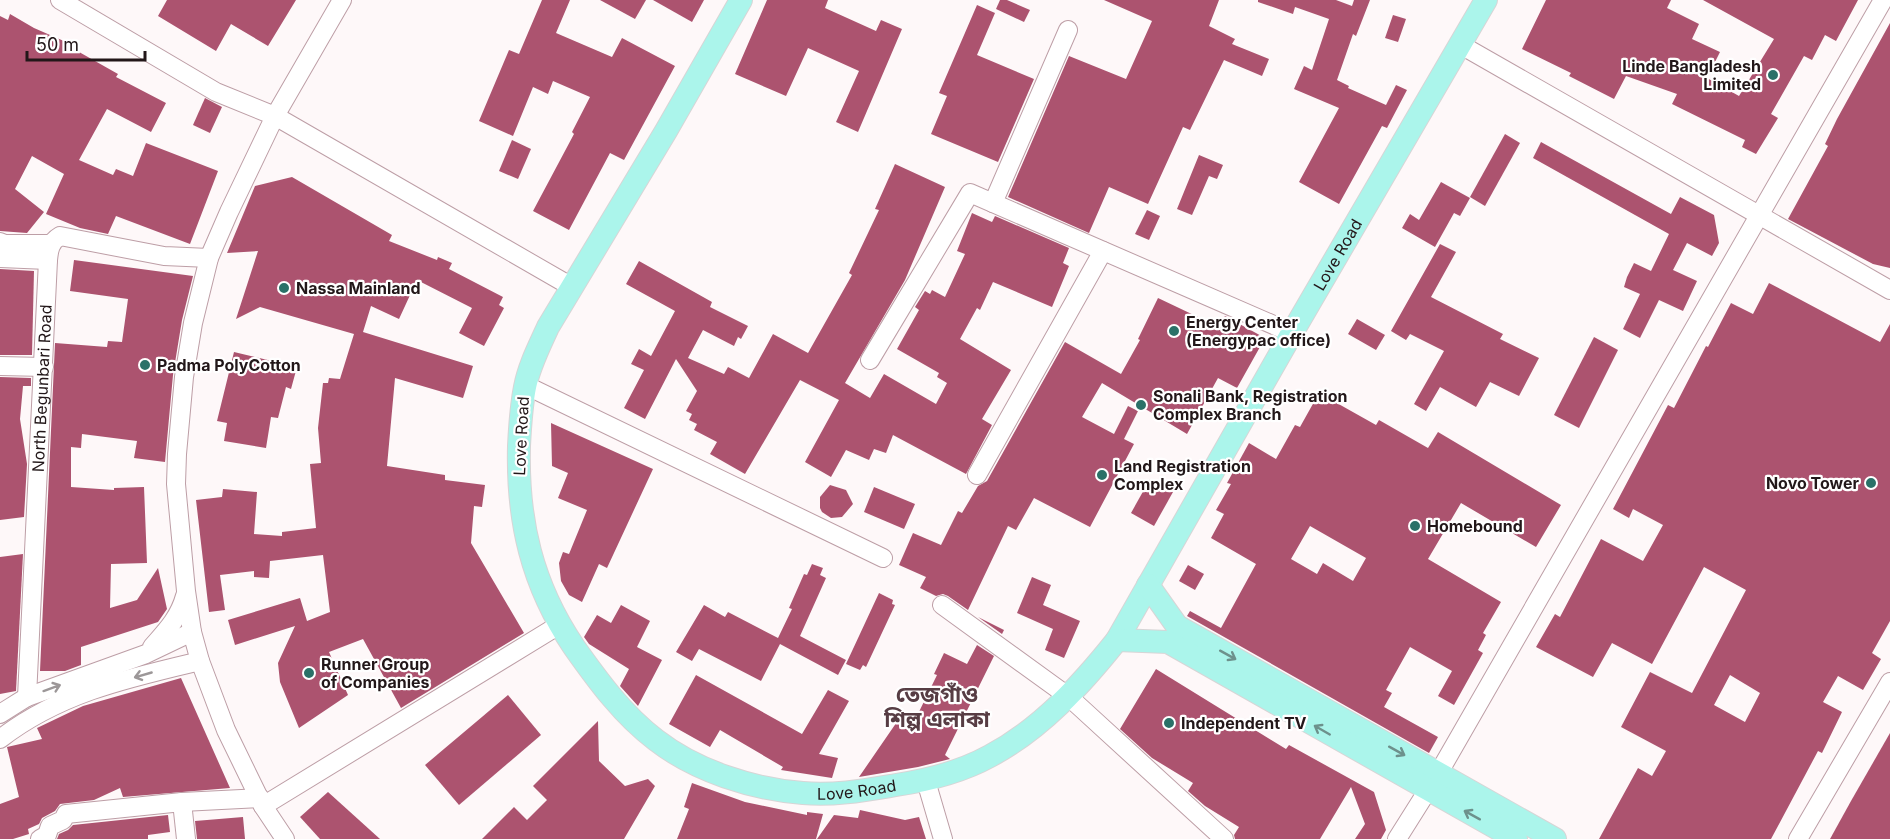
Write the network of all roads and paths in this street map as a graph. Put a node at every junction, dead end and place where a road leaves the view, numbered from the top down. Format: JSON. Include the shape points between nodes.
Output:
{"nodes":[{"id":1,"x":60,"y":0,"type":"edge"},
{"id":2,"x":342,"y":0,"type":"edge"},
{"id":3,"x":741,"y":0,"type":"edge"},
{"id":4,"x":1486,"y":0,"type":"edge"},
{"id":5,"x":1883,"y":0,"type":"edge"},
{"id":6,"x":1068,"y":30,"type":"dead end"},
{"id":7,"x":1461,"y":45,"type":"junction"},
{"id":8,"x":275,"y":116,"type":"junction"},
{"id":9,"x":993,"y":203,"type":"junction"},
{"id":10,"x":1758,"y":214,"type":"junction"},
{"id":11,"x":0,"y":242,"type":"edge"},
{"id":12,"x":1102,"y":251,"type":"junction"},
{"id":13,"x":50,"y":252,"type":"junction"},
{"id":14,"x":0,"y":258,"type":"edge"},
{"id":15,"x":209,"y":258,"type":"junction"},
{"id":16,"x":572,"y":287,"type":"junction"},
{"id":17,"x":1890,"y":290,"type":"edge"},
{"id":18,"x":1292,"y":333,"type":"junction"},
{"id":19,"x":870,"y":360,"type":"dead end"},
{"id":20,"x":0,"y":366,"type":"edge"},
{"id":21,"x":44,"y":367,"type":"junction"},
{"id":22,"x":525,"y":385,"type":"junction"},
{"id":23,"x":977,"y":475,"type":"dead end"},
{"id":24,"x":883,"y":558,"type":"dead end"},
{"id":25,"x":1148,"y":585,"type":"junction"},
{"id":26,"x":186,"y":591,"type":"junction"},
{"id":27,"x":942,"y":605,"type":"dead end"},
{"id":28,"x":559,"y":625,"type":"junction"},
{"id":29,"x":192,"y":632,"type":"junction"},
{"id":30,"x":1173,"y":634,"type":"junction"},
{"id":31,"x":1117,"y":640,"type":"junction"},
{"id":32,"x":146,"y":654,"type":"junction"},
{"id":33,"x":200,"y":661,"type":"junction"},
{"id":34,"x":1890,"y":682,"type":"edge"},
{"id":35,"x":27,"y":697,"type":"junction"},
{"id":36,"x":1069,"y":697,"type":"junction"},
{"id":37,"x":0,"y":714,"type":"edge"},
{"id":38,"x":0,"y":739,"type":"edge"},
{"id":39,"x":926,"y":781,"type":"junction"},
{"id":40,"x":1433,"y":782,"type":"junction"},
{"id":41,"x":182,"y":802,"type":"junction"},
{"id":42,"x":262,"y":802,"type":"junction"},
{"id":43,"x":40,"y":839,"type":"edge"},
{"id":44,"x":186,"y":839,"type":"edge"},
{"id":45,"x":285,"y":839,"type":"edge"},
{"id":46,"x":943,"y":839,"type":"edge"},
{"id":47,"x":1224,"y":839,"type":"edge"},
{"id":48,"x":1397,"y":839,"type":"edge"},
{"id":49,"x":1516,"y":839,"type":"edge"},
{"id":50,"x":1555,"y":839,"type":"edge"},
{"id":51,"x":1798,"y":839,"type":"edge"}],
"edges":[{"from":1,"to":8,"type":"street","via":[[216,92]]},
{"from":2,"to":8,"type":"street"},
{"from":3,"to":16,"type":"main road","name":"Love Road"},
{"from":4,"to":7,"type":"main road","name":"Love Road"},
{"from":5,"to":10,"type":"street"},
{"from":6,"to":9,"type":"street"},
{"from":7,"to":10,"type":"street"},
{"from":7,"to":18,"type":"main road","name":"Love Road"},
{"from":8,"to":15,"type":"street"},
{"from":8,"to":16,"type":"street"},
{"from":9,"to":12,"type":"street"},
{"from":9,"to":19,"type":"street","via":[[970,193]]},
{"from":10,"to":17,"type":"street"},
{"from":10,"to":40,"type":"street"},
{"from":11,"to":13,"type":"street"},
{"from":12,"to":18,"type":"street"},
{"from":12,"to":23,"type":"street"},
{"from":13,"to":14,"type":"street"},
{"from":13,"to":15,"type":"street","via":[[54,239],[60,236],[164,256]]},
{"from":13,"to":21,"type":"street","name":"North Begunbari Road"},
{"from":15,"to":26,"type":"street","via":[[184,377],[177,454]]},
{"from":16,"to":22,"type":"main road","name":"Love Road","via":[[548,327]]},
{"from":18,"to":25,"type":"main road","name":"Love Road"},
{"from":20,"to":21,"type":"street"},
{"from":21,"to":35,"type":"street","name":"North Begunbari Road"},
{"from":22,"to":24,"type":"street"},
{"from":22,"to":28,"type":"main road","name":"Love Road","via":[[518,466],[521,510],[541,589]]},
{"from":25,"to":30,"type":"main road"},
{"from":25,"to":31,"type":"main road","name":"Love Road"},
{"from":26,"to":29,"type":"street"},
{"from":26,"to":32,"type":"street","via":[[173,624]]},
{"from":27,"to":36,"type":"street"},
{"from":28,"to":39,"type":"main road","name":"Love Road","via":[[619,706],[656,740],[693,763],[749,783],[804,794]]},
{"from":28,"to":42,"type":"street"},
{"from":29,"to":32,"type":"street"},
{"from":29,"to":33,"type":"street"},
{"from":30,"to":31,"type":"main road"},
{"from":30,"to":40,"type":"main road"},
{"from":31,"to":36,"type":"main road","name":"Love Road"},
{"from":35,"to":32,"type":"street","one_way":true},
{"from":33,"to":38,"type":"street","one_way":true,"via":[[105,685],[48,707]]},
{"from":33,"to":42,"type":"street","via":[[226,730]]},
{"from":34,"to":51,"type":"street"},
{"from":35,"to":37,"type":"street"},
{"from":36,"to":39,"type":"main road","name":"Love Road","via":[[991,756]]},
{"from":36,"to":47,"type":"street"},
{"from":39,"to":46,"type":"street"},
{"from":40,"to":48,"type":"street"},
{"from":49,"to":40,"type":"main road","one_way":true},
{"from":40,"to":50,"type":"main road"},
{"from":41,"to":42,"type":"street"},
{"from":41,"to":43,"type":"street","via":[[66,814]]},
{"from":41,"to":44,"type":"street"},
{"from":42,"to":45,"type":"street"}]}
